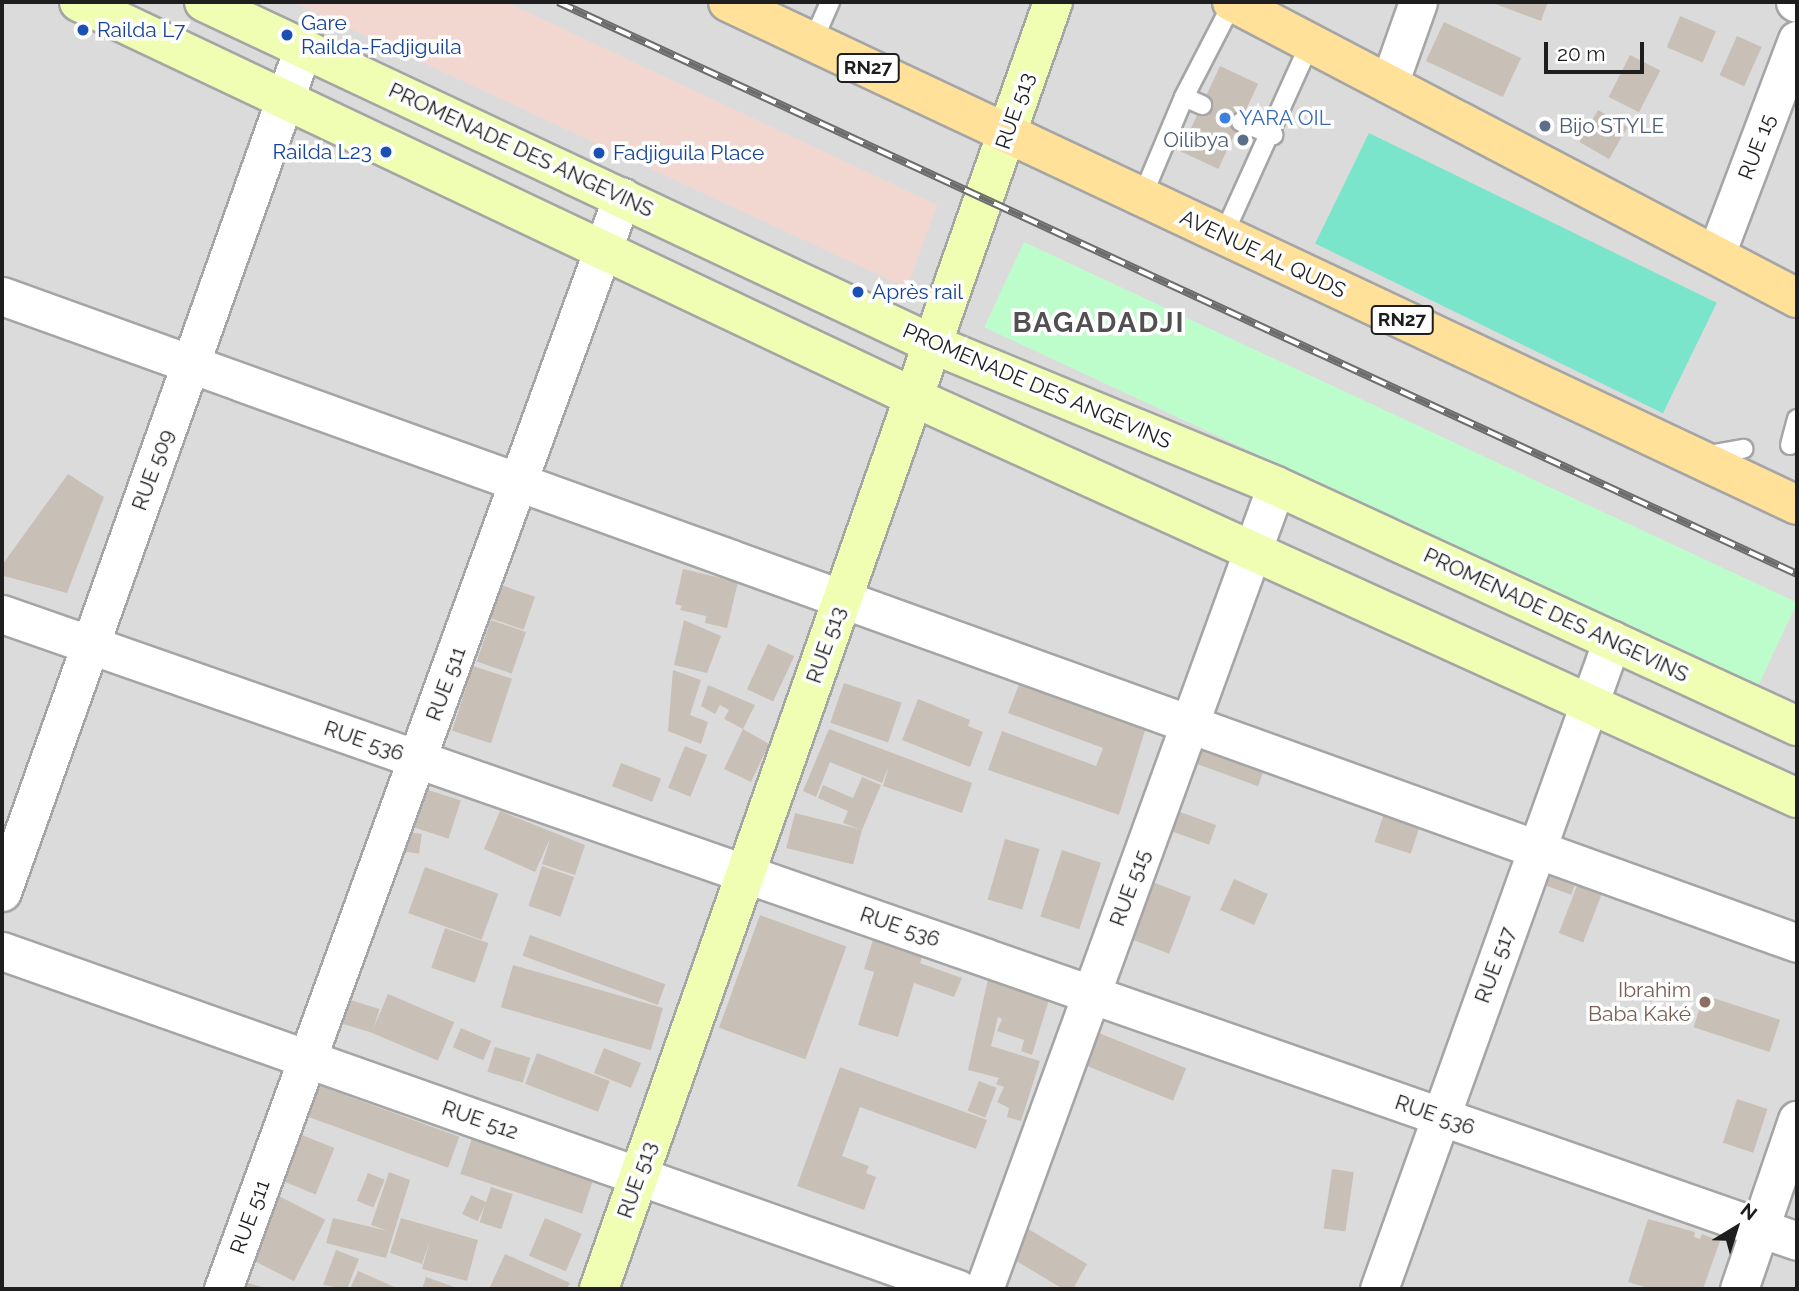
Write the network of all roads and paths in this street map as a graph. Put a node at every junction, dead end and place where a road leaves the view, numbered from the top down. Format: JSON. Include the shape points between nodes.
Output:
{"nodes":[{"id":1,"x":79,"y":2,"type":"edge"},
{"id":2,"x":204,"y":2,"type":"edge"},
{"id":3,"x":728,"y":2,"type":"edge"},
{"id":4,"x":830,"y":2,"type":"edge"},
{"id":5,"x":1053,"y":2,"type":"edge"},
{"id":6,"x":1232,"y":2,"type":"edge"},
{"id":7,"x":1418,"y":2,"type":"edge"},
{"id":8,"x":1797,"y":40,"type":"edge"},
{"id":9,"x":813,"y":41,"type":"junction"},
{"id":10,"x":1310,"y":43,"type":"junction"},
{"id":11,"x":303,"y":48,"type":"junction"},
{"id":12,"x":1389,"y":85,"type":"junction"},
{"id":13,"x":1184,"y":97,"type":"junction"},
{"id":14,"x":285,"y":99,"type":"junction"},
{"id":15,"x":1202,"y":105,"type":"dead end"},
{"id":16,"x":1241,"y":122,"type":"dead end"},
{"id":17,"x":1006,"y":134,"type":"junction"},
{"id":18,"x":1273,"y":135,"type":"junction"},
{"id":19,"x":622,"y":197,"type":"junction"},
{"id":20,"x":1142,"y":197,"type":"junction"},
{"id":21,"x":1223,"y":236,"type":"junction"},
{"id":22,"x":606,"y":249,"type":"junction"},
{"id":23,"x":1716,"y":254,"type":"junction"},
{"id":24,"x":2,"y":296,"type":"edge"},
{"id":25,"x":1797,"y":298,"type":"edge"},
{"id":26,"x":932,"y":344,"type":"junction"},
{"id":27,"x":190,"y":364,"type":"junction"},
{"id":28,"x":913,"y":397,"type":"junction"},
{"id":29,"x":1797,"y":419,"type":"edge"},
{"id":30,"x":1790,"y":445,"type":"dead end"},
{"id":31,"x":1743,"y":449,"type":"dead end"},
{"id":32,"x":1694,"y":457,"type":"junction"},
{"id":33,"x":520,"y":483,"type":"junction"},
{"id":34,"x":1276,"y":486,"type":"junction"},
{"id":35,"x":1797,"y":505,"type":"edge"},
{"id":36,"x":1252,"y":550,"type":"junction"},
{"id":37,"x":842,"y":599,"type":"junction"},
{"id":38,"x":2,"y":614,"type":"edge"},
{"id":39,"x":1612,"y":640,"type":"junction"},
{"id":40,"x":90,"y":645,"type":"junction"},
{"id":41,"x":1589,"y":704,"type":"junction"},
{"id":42,"x":1190,"y":724,"type":"junction"},
{"id":43,"x":1797,"y":726,"type":"edge"},
{"id":44,"x":418,"y":760,"type":"junction"},
{"id":45,"x":1797,"y":798,"type":"edge"},
{"id":46,"x":1537,"y":849,"type":"junction"},
{"id":47,"x":746,"y":874,"type":"junction"},
{"id":48,"x":2,"y":892,"type":"edge"},
{"id":49,"x":1797,"y":943,"type":"edge"},
{"id":50,"x":2,"y":951,"type":"edge"},
{"id":51,"x":1091,"y":995,"type":"junction"},
{"id":52,"x":308,"y":1059,"type":"junction"},
{"id":53,"x":1441,"y":1117,"type":"junction"},
{"id":54,"x":1797,"y":1121,"type":"edge"},
{"id":55,"x":639,"y":1176,"type":"junction"},
{"id":56,"x":1759,"y":1228,"type":"junction"},
{"id":57,"x":1797,"y":1241,"type":"edge"},
{"id":58,"x":223,"y":1289,"type":"edge"},
{"id":59,"x":599,"y":1289,"type":"edge"},
{"id":60,"x":958,"y":1289,"type":"edge"},
{"id":61,"x":984,"y":1289,"type":"edge"},
{"id":62,"x":1379,"y":1289,"type":"edge"},
{"id":63,"x":1739,"y":1289,"type":"edge"}],
"edges":[{"from":1,"to":14,"type":"street"},
{"from":2,"to":11,"type":"street","name":"PROMENADE DES ANGEVINS"},
{"from":3,"to":9,"type":"main road","name":"AVENUE AL QUDS","number":"RN27"},
{"from":4,"to":9,"type":"lane"},
{"from":5,"to":17,"type":"street","name":"RUE 513"},
{"from":6,"to":10,"type":"main road"},
{"from":6,"to":13,"type":"lane"},
{"from":7,"to":12,"type":"street"},
{"from":8,"to":23,"type":"street","name":"RUE 15"},
{"from":9,"to":17,"type":"main road","name":"AVENUE AL QUDS","number":"RN27"},
{"from":10,"to":12,"type":"main road"},
{"from":10,"to":18,"type":"lane"},
{"from":11,"to":14,"type":"street","name":"RUE 509"},
{"from":11,"to":19,"type":"street","name":"PROMENADE DES ANGEVINS"},
{"from":12,"to":23,"type":"main road"},
{"from":13,"to":15,"type":"lane"},
{"from":13,"to":20,"type":"lane"},
{"from":14,"to":22,"type":"street"},
{"from":14,"to":27,"type":"street","name":"RUE 509"},
{"from":16,"to":18,"type":"lane"},
{"from":17,"to":20,"type":"main road","name":"AVENUE AL QUDS","number":"RN27"},
{"from":17,"to":26,"type":"street","name":"RUE 513"},
{"from":18,"to":21,"type":"lane"},
{"from":19,"to":22,"type":"street","name":"RUE 511"},
{"from":19,"to":26,"type":"street","name":"PROMENADE DES ANGEVINS"},
{"from":20,"to":21,"type":"main road","name":"AVENUE AL QUDS","number":"RN27"},
{"from":21,"to":32,"type":"main road","name":"AVENUE AL QUDS","number":"RN27"},
{"from":22,"to":28,"type":"street"},
{"from":22,"to":33,"type":"street","name":"RUE 511"},
{"from":23,"to":25,"type":"main road"},
{"from":24,"to":27,"type":"street"},
{"from":26,"to":28,"type":"street","name":"RUE 513"},
{"from":26,"to":34,"type":"street","name":"PROMENADE DES ANGEVINS"},
{"from":27,"to":33,"type":"street"},
{"from":27,"to":40,"type":"street","name":"RUE 509"},
{"from":28,"to":36,"type":"street"},
{"from":28,"to":37,"type":"street","name":"RUE 513"},
{"from":29,"to":30,"type":"lane"},
{"from":31,"to":32,"type":"lane"},
{"from":32,"to":35,"type":"main road","name":"AVENUE AL QUDS","number":"RN27"},
{"from":33,"to":37,"type":"street"},
{"from":33,"to":44,"type":"street","name":"RUE 511"},
{"from":34,"to":36,"type":"street","name":"RUE 515"},
{"from":34,"to":39,"type":"street","name":"PROMENADE DES ANGEVINS"},
{"from":36,"to":41,"type":"street"},
{"from":36,"to":42,"type":"street","name":"RUE 515"},
{"from":37,"to":42,"type":"street"},
{"from":37,"to":47,"type":"street","name":"RUE 513"},
{"from":38,"to":40,"type":"street","name":"RUE 536"},
{"from":39,"to":41,"type":"street","name":"RUE 517"},
{"from":39,"to":43,"type":"street","name":"PROMENADE DES ANGEVINS"},
{"from":40,"to":44,"type":"street","name":"RUE 536"},
{"from":40,"to":48,"type":"street","name":"RUE 509"},
{"from":41,"to":45,"type":"street"},
{"from":41,"to":46,"type":"street","name":"RUE 517"},
{"from":42,"to":46,"type":"street"},
{"from":42,"to":51,"type":"street","name":"RUE 515"},
{"from":44,"to":47,"type":"street","name":"RUE 536"},
{"from":44,"to":52,"type":"street","name":"RUE 511"},
{"from":46,"to":49,"type":"street"},
{"from":46,"to":53,"type":"street","name":"RUE 517"},
{"from":47,"to":51,"type":"street","name":"RUE 536"},
{"from":47,"to":55,"type":"street","name":"RUE 513"},
{"from":50,"to":52,"type":"street","name":"RUE 512"},
{"from":51,"to":53,"type":"street","name":"RUE 536"},
{"from":51,"to":61,"type":"street","name":"RUE 515"},
{"from":52,"to":55,"type":"street","name":"RUE 512"},
{"from":52,"to":58,"type":"street","name":"RUE 511"},
{"from":53,"to":56,"type":"street","name":"RUE 536"},
{"from":53,"to":62,"type":"street","name":"RUE 517"},
{"from":54,"to":56,"type":"street"},
{"from":55,"to":59,"type":"street","name":"RUE 513"},
{"from":55,"to":60,"type":"street","name":"RUE 512"},
{"from":56,"to":57,"type":"street","name":"RUE 536"},
{"from":56,"to":63,"type":"street"}]}
